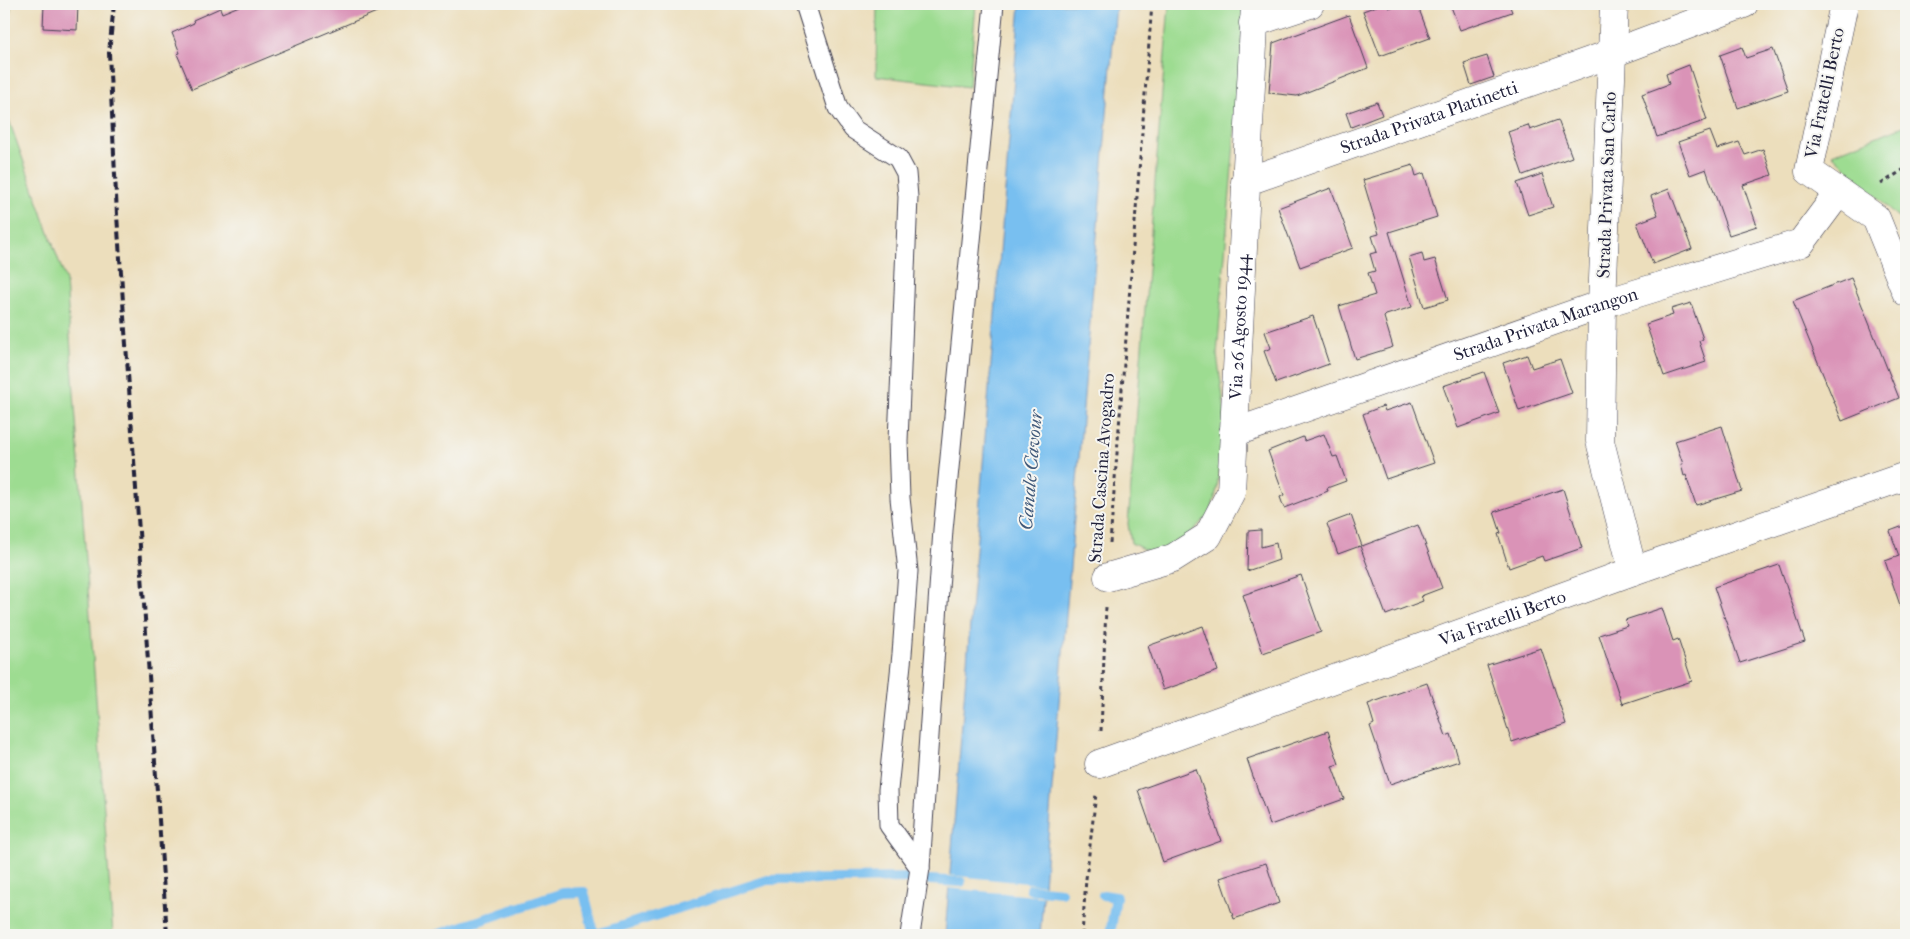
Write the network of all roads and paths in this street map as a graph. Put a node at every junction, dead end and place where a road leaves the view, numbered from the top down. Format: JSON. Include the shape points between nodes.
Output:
{"nodes":[{"id":1,"x":805,"y":4,"type":"edge"},
{"id":2,"x":994,"y":4,"type":"edge"},
{"id":3,"x":1152,"y":4,"type":"edge"},
{"id":4,"x":1310,"y":4,"type":"edge"},
{"id":5,"x":1614,"y":4,"type":"edge"},
{"id":6,"x":1744,"y":4,"type":"edge"},
{"id":7,"x":1844,"y":4,"type":"edge"},
{"id":8,"x":1254,"y":13,"type":"edge"},
{"id":9,"x":1613,"y":53,"type":"junction"},
{"id":10,"x":1245,"y":182,"type":"junction"},
{"id":11,"x":1839,"y":192,"type":"junction"},
{"id":12,"x":1906,"y":292,"type":"edge"},
{"id":13,"x":1602,"y":304,"type":"junction"},
{"id":14,"x":1233,"y":433,"type":"junction"},
{"id":15,"x":1906,"y":476,"type":"edge"},
{"id":16,"x":1633,"y":571,"type":"junction"},
{"id":17,"x":1108,"y":577,"type":"junction"},
{"id":18,"x":1099,"y":764,"type":"junction"},
{"id":19,"x":920,"y":868,"type":"junction"},
{"id":20,"x":910,"y":935,"type":"edge"},
{"id":21,"x":1082,"y":935,"type":"edge"}],
"edges":[{"from":1,"to":19,"type":"lane","via":[[838,108],[853,129],[898,158],[906,173],[907,237],[898,441],[908,571],[888,790],[888,825]]},
{"from":2,"to":19,"type":"lane","via":[[943,530]]},
{"from":3,"to":17,"type":"path","name":"Strada Cascina Avogadro"},
{"from":4,"to":8,"type":"street"},
{"from":5,"to":9,"type":"street","name":"Strada Privata San Carlo"},
{"from":6,"to":9,"type":"street","name":"Strada Privata Platinetti"},
{"from":7,"to":11,"type":"street","name":"Via Fratelli Berto","via":[[1809,171]]},
{"from":8,"to":10,"type":"street","name":"Via 26 Agosto 1944"},
{"from":9,"to":10,"type":"street","name":"Strada Privata Platinetti"},
{"from":9,"to":13,"type":"street","name":"Strada Privata San Carlo"},
{"from":10,"to":14,"type":"street","name":"Via 26 Agosto 1944"},
{"from":11,"to":12,"type":"street","name":"Via Fratelli Berto","via":[[1876,218]]},
{"from":11,"to":13,"type":"street","name":"Strada Privata Marangon","via":[[1801,243]]},
{"from":13,"to":14,"type":"street","name":"Strada Privata Marangon"},
{"from":13,"to":16,"type":"street","name":"Strada Privata San Carlo","via":[[1600,441]]},
{"from":14,"to":17,"type":"street","name":"Via 26 Agosto 1944","via":[[1231,492],[1208,536],[1173,558]]},
{"from":15,"to":16,"type":"street","name":"Via Fratelli Berto"},
{"from":16,"to":18,"type":"street","name":"Via Fratelli Berto"},
{"from":17,"to":18,"type":"path","name":"Strada Cascina Avogadro"},
{"from":18,"to":21,"type":"path","name":"Strada Cascina Avogadro"},
{"from":19,"to":20,"type":"lane"}]}
